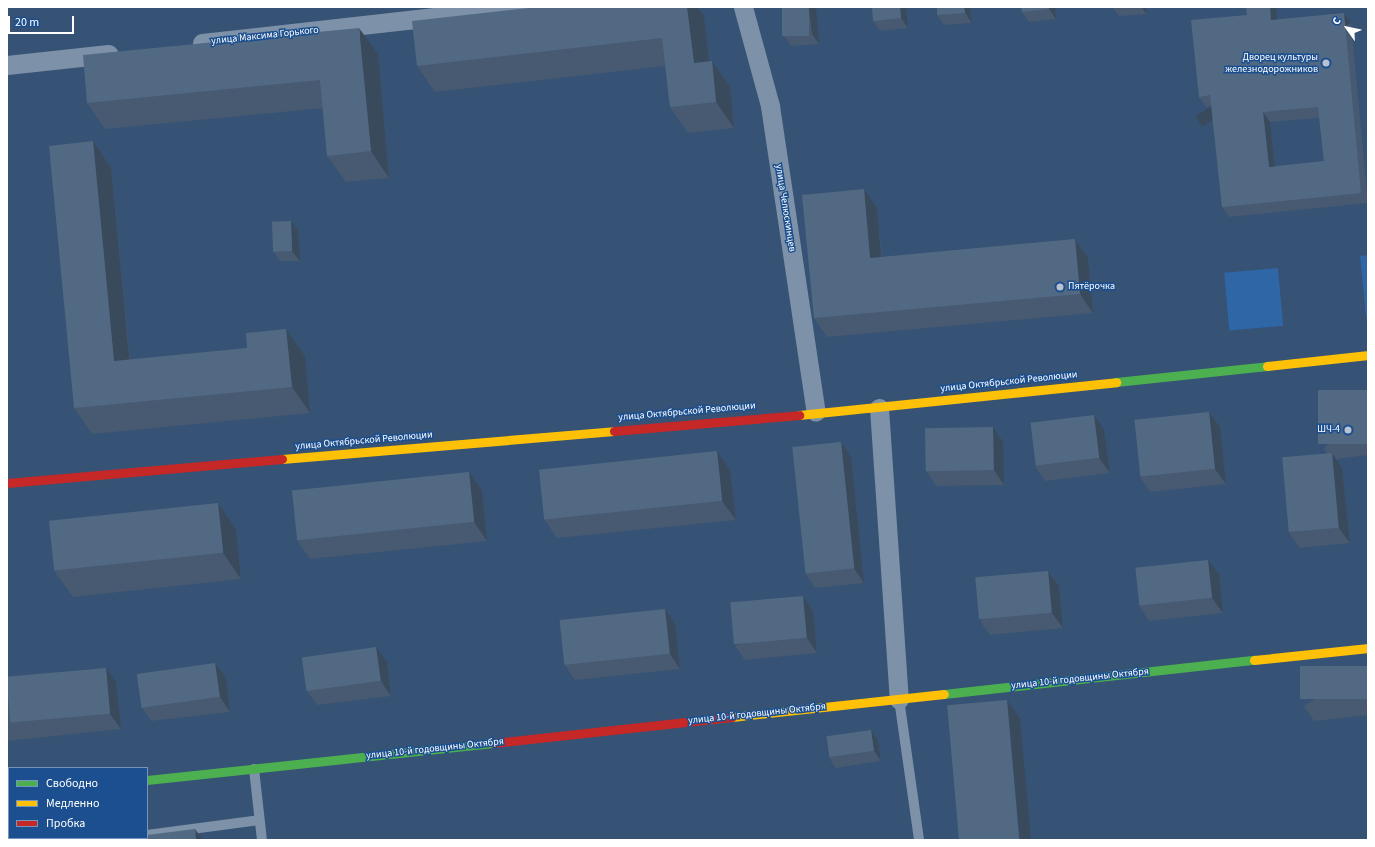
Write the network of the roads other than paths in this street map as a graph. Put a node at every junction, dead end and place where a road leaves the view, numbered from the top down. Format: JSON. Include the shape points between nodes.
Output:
{"nodes":[{"id":1,"x":523,"y":7,"type":"edge"},
{"id":2,"x":743,"y":7,"type":"edge"},
{"id":3,"x":182,"y":46,"type":"edge"},
{"id":4,"x":126,"y":52,"type":"edge"},
{"id":5,"x":7,"y":66,"type":"edge"},
{"id":6,"x":1368,"y":355,"type":"edge"},
{"id":7,"x":879,"y":408,"type":"junction"},
{"id":8,"x":816,"y":412,"type":"junction"},
{"id":9,"x":7,"y":483,"type":"edge"},
{"id":10,"x":1368,"y":648,"type":"edge"},
{"id":11,"x":899,"y":699,"type":"junction"},
{"id":12,"x":254,"y":769,"type":"junction"},
{"id":13,"x":148,"y":780,"type":"edge"},
{"id":14,"x":260,"y":820,"type":"junction"},
{"id":15,"x":148,"y":835,"type":"edge"},
{"id":16,"x":262,"y":840,"type":"edge"},
{"id":17,"x":919,"y":840,"type":"edge"}],
"edges":[{"from":1,"to":3,"type":"street","name":"улица Максима Горького"},
{"from":2,"to":8,"type":"street","name":"улица Челюскинцев","via":[[770,106]]},
{"from":4,"to":5,"type":"street"},
{"from":6,"to":7,"type":"street","name":"улица Октябрьской Революции"},
{"from":7,"to":8,"type":"street","name":"улица Октябрьской Революции"},
{"from":7,"to":11,"type":"street"},
{"from":8,"to":9,"type":"street","name":"улица Октябрьской Революции"},
{"from":10,"to":11,"type":"street","name":"улица 10-й годовщины Октября"},
{"from":11,"to":12,"type":"street","name":"улица 10-й годовщины Октября"},
{"from":11,"to":17,"type":"lane"},
{"from":12,"to":13,"type":"street","name":"улица 10-й годовщины Октября"},
{"from":12,"to":14,"type":"lane"},
{"from":14,"to":15,"type":"lane"},
{"from":14,"to":16,"type":"lane"}]}
